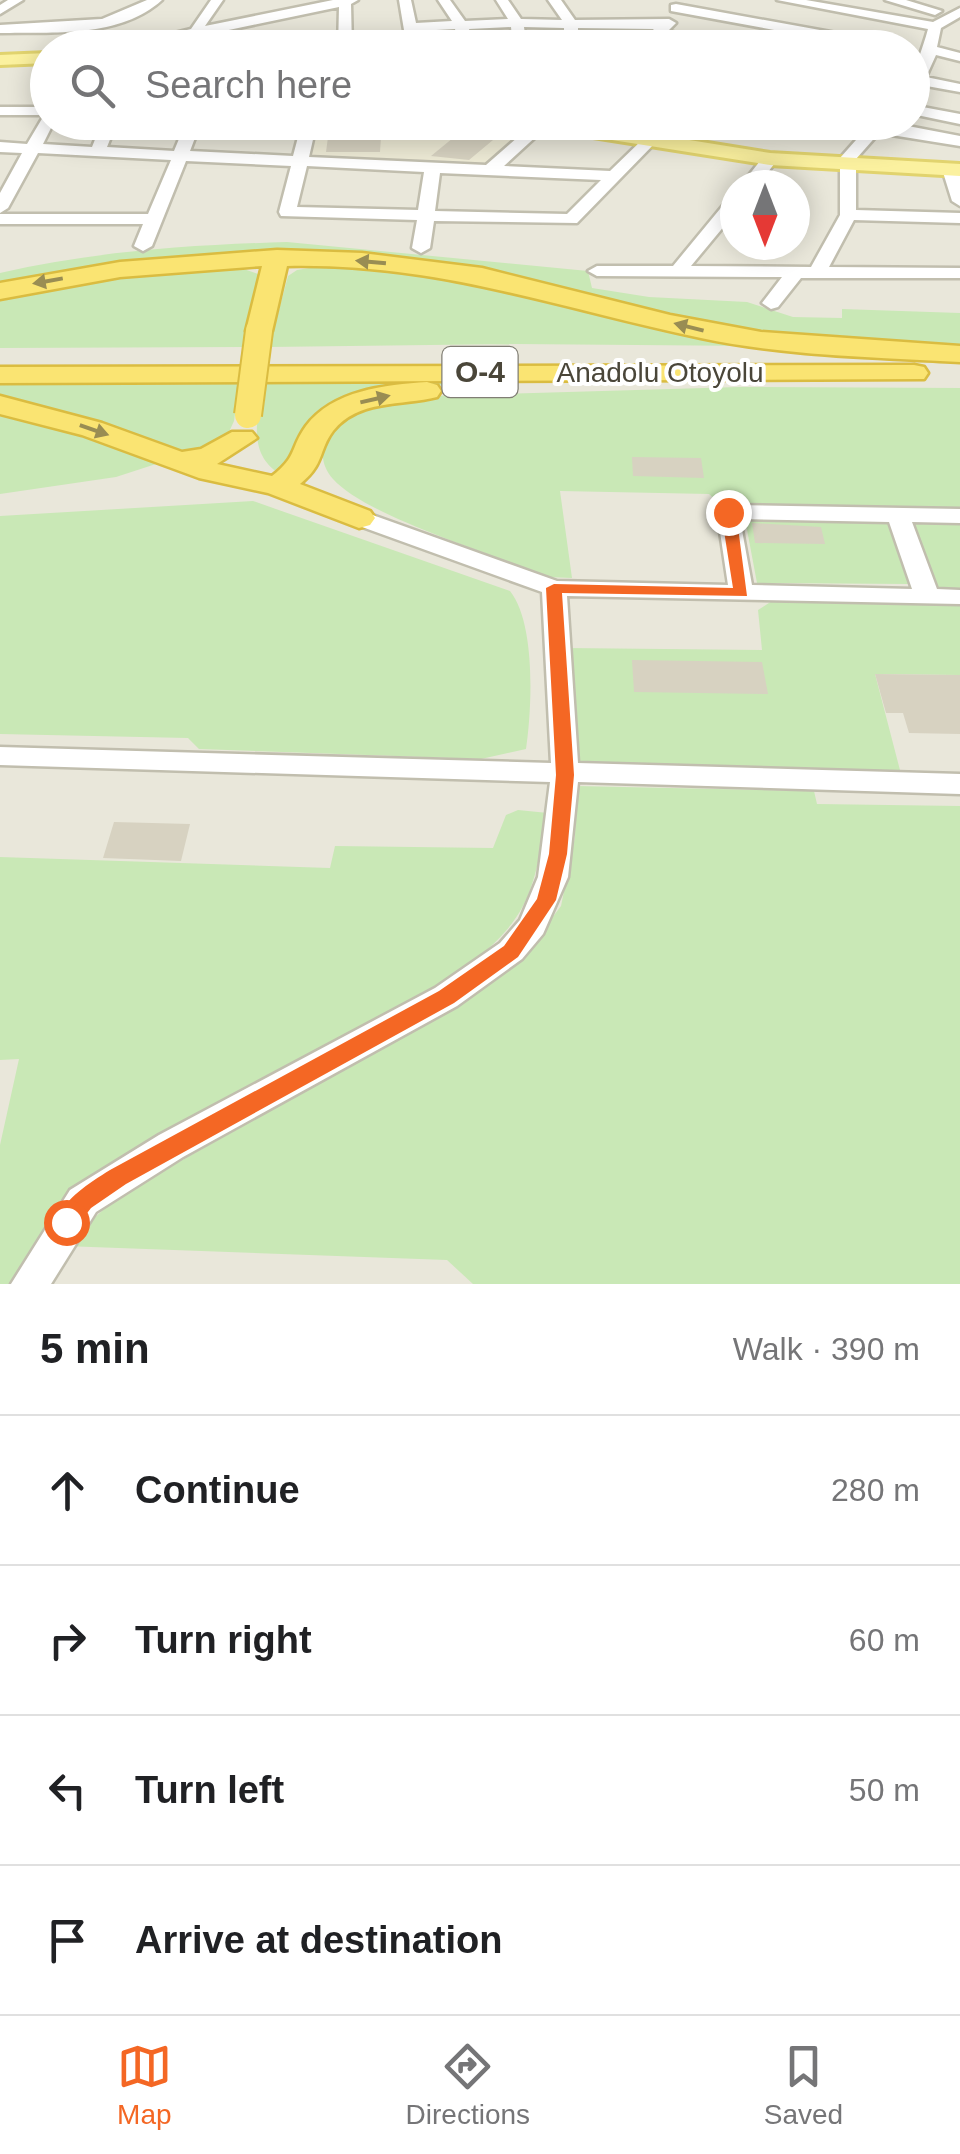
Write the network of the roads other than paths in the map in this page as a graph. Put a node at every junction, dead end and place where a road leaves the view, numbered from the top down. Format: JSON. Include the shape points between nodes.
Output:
{"nodes":[{"id":1,"x":17,"y":0,"type":"edge"},
{"id":2,"x":156,"y":0,"type":"edge"},
{"id":3,"x":217,"y":0,"type":"edge"},
{"id":4,"x":405,"y":0,"type":"edge"},
{"id":5,"x":444,"y":0,"type":"edge"},
{"id":6,"x":502,"y":0,"type":"edge"},
{"id":7,"x":787,"y":0,"type":"edge"},
{"id":8,"x":891,"y":0,"type":"edge"},
{"id":9,"x":349,"y":1,"type":"edge"},
{"id":10,"x":676,"y":4,"type":"edge"},
{"id":11,"x":564,"y":6,"type":"edge"},
{"id":12,"x":0,"y":10,"type":"edge"},
{"id":13,"x":76,"y":13,"type":"dead end"},
{"id":14,"x":951,"y":18,"type":"edge"},
{"id":15,"x":517,"y":22,"type":"junction"},
{"id":16,"x":571,"y":23,"type":"junction"},
{"id":17,"x":460,"y":25,"type":"junction"},
{"id":18,"x":61,"y":26,"type":"junction"},
{"id":19,"x":411,"y":27,"type":"junction"},
{"id":20,"x":197,"y":29,"type":"junction"},
{"id":21,"x":664,"y":29,"type":"junction"},
{"id":22,"x":0,"y":30,"type":"edge"},
{"id":23,"x":193,"y":30,"type":"edge"},
{"id":24,"x":347,"y":30,"type":"edge"},
{"id":25,"x":411,"y":30,"type":"edge"},
{"id":26,"x":462,"y":30,"type":"edge"},
{"id":27,"x":518,"y":30,"type":"edge"},
{"id":28,"x":571,"y":30,"type":"edge"},
{"id":29,"x":668,"y":30,"type":"edge"},
{"id":30,"x":807,"y":30,"type":"edge"},
{"id":31,"x":930,"y":52,"type":"joint"},
{"id":32,"x":960,"y":57,"type":"edge"},
{"id":33,"x":30,"y":62,"type":"edge"},
{"id":34,"x":0,"y":63,"type":"edge"},
{"id":35,"x":930,"y":84,"type":"edge"},
{"id":36,"x":960,"y":88,"type":"edge"},
{"id":37,"x":0,"y":112,"type":"edge"},
{"id":38,"x":30,"y":112,"type":"edge"},
{"id":39,"x":930,"y":113,"type":"edge"},
{"id":40,"x":960,"y":118,"type":"edge"},
{"id":41,"x":930,"y":136,"type":"edge"},
{"id":42,"x":37,"y":140,"type":"edge"},
{"id":43,"x":102,"y":140,"type":"edge"},
{"id":44,"x":187,"y":140,"type":"edge"},
{"id":45,"x":306,"y":140,"type":"edge"},
{"id":46,"x":523,"y":140,"type":"edge"},
{"id":47,"x":643,"y":140,"type":"edge"},
{"id":48,"x":684,"y":140,"type":"edge"},
{"id":49,"x":866,"y":140,"type":"edge"},
{"id":50,"x":649,"y":141,"type":"junction"},
{"id":51,"x":960,"y":141,"type":"edge"},
{"id":52,"x":0,"y":147,"type":"edge"},
{"id":53,"x":32,"y":148,"type":"junction"},
{"id":54,"x":97,"y":152,"type":"junction"},
{"id":55,"x":181,"y":156,"type":"junction"},
{"id":56,"x":770,"y":159,"type":"junction"},
{"id":57,"x":847,"y":161,"type":"junction"},
{"id":58,"x":300,"y":162,"type":"junction"},
{"id":59,"x":433,"y":168,"type":"junction"},
{"id":60,"x":957,"y":168,"type":"edge"},
{"id":61,"x":489,"y":170,"type":"junction"},
{"id":62,"x":761,"y":170,"type":"edge"},
{"id":63,"x":614,"y":176,"type":"junction"},
{"id":64,"x":6,"y":187,"type":"edge"},
{"id":65,"x":960,"y":201,"type":"edge"},
{"id":66,"x":0,"y":208,"type":"edge"},
{"id":67,"x":426,"y":215,"type":"junction"},
{"id":68,"x":848,"y":215,"type":"junction"},
{"id":69,"x":960,"y":218,"type":"edge"},
{"id":70,"x":0,"y":219,"type":"edge"},
{"id":71,"x":152,"y":219,"type":"junction"},
{"id":72,"x":720,"y":220,"type":"edge"},
{"id":73,"x":142,"y":246,"type":"dead end"},
{"id":74,"x":421,"y":248,"type":"dead end"},
{"id":75,"x":277,"y":257,"type":"junction"},
{"id":76,"x":597,"y":270,"type":"dead end"},
{"id":77,"x":678,"y":272,"type":"junction"},
{"id":78,"x":796,"y":272,"type":"junction"},
{"id":79,"x":817,"y":272,"type":"junction"},
{"id":80,"x":960,"y":273,"type":"edge"},
{"id":81,"x":0,"y":290,"type":"edge"},
{"id":82,"x":771,"y":303,"type":"dead end"},
{"id":83,"x":960,"y":355,"type":"edge"},
{"id":84,"x":0,"y":356,"type":"edge"},
{"id":85,"x":858,"y":372,"type":"junction"},
{"id":86,"x":960,"y":374,"type":"edge"},
{"id":87,"x":0,"y":375,"type":"edge"},
{"id":88,"x":0,"y":405,"type":"edge"},
{"id":89,"x":245,"y":426,"type":"junction"},
{"id":90,"x":308,"y":459,"type":"junction"},
{"id":91,"x":180,"y":461,"type":"junction"},
{"id":92,"x":239,"y":477,"type":"junction"},
{"id":93,"x":277,"y":486,"type":"junction"},
{"id":94,"x":898,"y":515,"type":"junction"},
{"id":95,"x":960,"y":516,"type":"edge"},
{"id":96,"x":360,"y":518,"type":"junction"},
{"id":97,"x":554,"y":588,"type":"junction"},
{"id":98,"x":742,"y":592,"type":"junction"},
{"id":99,"x":927,"y":596,"type":"junction"},
{"id":100,"x":960,"y":597,"type":"edge"},
{"id":101,"x":0,"y":756,"type":"edge"},
{"id":102,"x":565,"y":775,"type":"junction"},
{"id":103,"x":960,"y":784,"type":"edge"},
{"id":104,"x":30,"y":1284,"type":"edge"}],
"edges":[{"from":1,"to":12,"type":"street"},
{"from":2,"to":18,"type":"street","via":[[116,18]]},
{"from":3,"to":20,"type":"street"},
{"from":4,"to":19,"type":"street"},
{"from":5,"to":17,"type":"street"},
{"from":6,"to":15,"type":"street"},
{"from":7,"to":14,"type":"street"},
{"from":8,"to":14,"type":"street"},
{"from":9,"to":20,"type":"street"},
{"from":9,"to":24,"type":"street"},
{"from":10,"to":21,"type":"street"},
{"from":10,"to":30,"type":"street"},
{"from":11,"to":16,"type":"street"},
{"from":13,"to":18,"type":"street"},
{"from":14,"to":31,"type":"street"},
{"from":15,"to":16,"type":"street"},
{"from":15,"to":17,"type":"street"},
{"from":15,"to":27,"type":"street"},
{"from":16,"to":21,"type":"street"},
{"from":16,"to":28,"type":"street"},
{"from":17,"to":19,"type":"street"},
{"from":17,"to":26,"type":"street"},
{"from":18,"to":22,"type":"street"},
{"from":19,"to":25,"type":"street"},
{"from":20,"to":23,"type":"street"},
{"from":21,"to":29,"type":"street"},
{"from":31,"to":32,"type":"street"},
{"from":33,"to":34,"type":"main road"},
{"from":35,"to":36,"type":"street"},
{"from":37,"to":38,"type":"street"},
{"from":39,"to":40,"type":"street"},
{"from":41,"to":51,"type":"street"},
{"from":42,"to":53,"type":"street"},
{"from":43,"to":54,"type":"street"},
{"from":44,"to":55,"type":"street"},
{"from":45,"to":58,"type":"street"},
{"from":46,"to":61,"type":"street"},
{"from":47,"to":50,"type":"main road"},
{"from":48,"to":57,"type":"main road"},
{"from":49,"to":57,"type":"street"},
{"from":50,"to":56,"type":"main road"},
{"from":50,"to":63,"type":"street"},
{"from":52,"to":53,"type":"street"},
{"from":53,"to":54,"type":"street"},
{"from":53,"to":64,"type":"street"},
{"from":54,"to":55,"type":"street"},
{"from":55,"to":58,"type":"street"},
{"from":55,"to":71,"type":"street"},
{"from":56,"to":57,"type":"main road"},
{"from":56,"to":62,"type":"street"},
{"from":57,"to":60,"type":"main road"},
{"from":57,"to":68,"type":"street"},
{"from":58,"to":59,"type":"street"},
{"from":58,"to":67,"type":"street","via":[[286,212]]},
{"from":59,"to":61,"type":"street"},
{"from":59,"to":67,"type":"street"},
{"from":60,"to":65,"type":"street"},
{"from":61,"to":63,"type":"street"},
{"from":63,"to":67,"type":"street","via":[[571,219]]},
{"from":64,"to":66,"type":"street"},
{"from":67,"to":74,"type":"street"},
{"from":68,"to":69,"type":"street"},
{"from":68,"to":79,"type":"street"},
{"from":70,"to":71,"type":"street"},
{"from":71,"to":73,"type":"street"},
{"from":72,"to":77,"type":"street"},
{"from":75,"to":81,"type":"highway","one_way":true,"via":[[142,266]]},
{"from":83,"to":75,"type":"highway","one_way":true,"via":[[758,340],[482,276]]},
{"from":75,"to":89,"type":"highway","bridge":true},
{"from":76,"to":77,"type":"street"},
{"from":77,"to":78,"type":"street"},
{"from":78,"to":79,"type":"street"},
{"from":78,"to":82,"type":"street"},
{"from":79,"to":80,"type":"street"},
{"from":83,"to":84,"type":"highway","name":"Anadolu Otoyolu","number":"O-4"},
{"from":85,"to":86,"type":"highway","name":"Anadolu Otoyolu","number":"O-4"},
{"from":85,"to":87,"type":"highway","name":"Anadolu Otoyolu","number":"O-4"},
{"from":90,"to":85,"type":"highway","one_way":true,"via":[[312,440],[332,417],[386,396]]},
{"from":88,"to":91,"type":"highway","one_way":true},
{"from":89,"to":91,"type":"highway","via":[[209,457]]},
{"from":89,"to":92,"type":"highway"},
{"from":90,"to":93,"type":"highway"},
{"from":90,"to":96,"type":"highway","via":[[326,489]]},
{"from":91,"to":92,"type":"highway"},
{"from":92,"to":93,"type":"highway"},
{"from":93,"to":96,"type":"highway"},
{"from":94,"to":95,"type":"street"},
{"from":94,"to":98,"type":"street","via":[[728,512]]},
{"from":94,"to":99,"type":"street"},
{"from":96,"to":97,"type":"street"},
{"from":97,"to":98,"type":"street"},
{"from":97,"to":102,"type":"street"},
{"from":98,"to":99,"type":"street"},
{"from":99,"to":100,"type":"street"},
{"from":101,"to":102,"type":"street"},
{"from":102,"to":103,"type":"street"},
{"from":102,"to":104,"type":"street","via":[[546,900],[511,951],[446,997],[83,1201]]}]}
